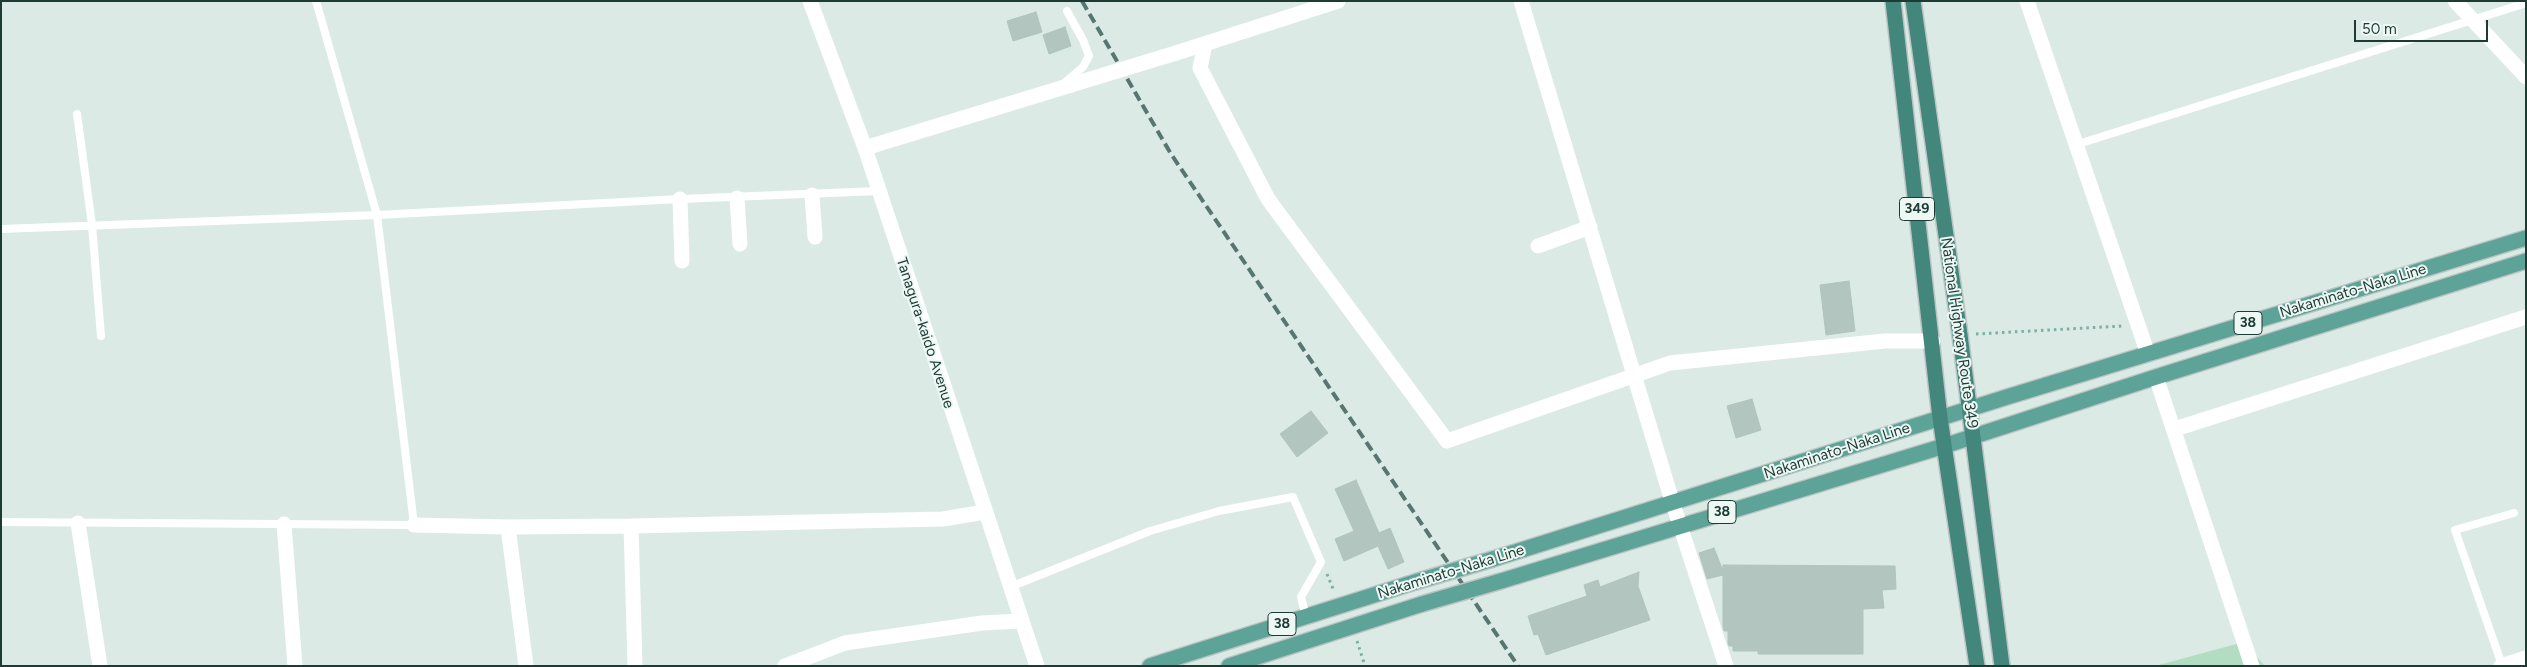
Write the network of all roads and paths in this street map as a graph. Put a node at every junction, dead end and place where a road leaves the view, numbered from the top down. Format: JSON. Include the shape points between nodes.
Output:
{"nodes":[{"id":1,"x":316,"y":1,"type":"edge"},
{"id":2,"x":810,"y":1,"type":"edge"},
{"id":3,"x":1338,"y":1,"type":"edge"},
{"id":4,"x":1521,"y":1,"type":"edge"},
{"id":5,"x":1893,"y":1,"type":"edge"},
{"id":6,"x":1913,"y":1,"type":"edge"},
{"id":7,"x":2027,"y":1,"type":"edge"},
{"id":8,"x":2455,"y":1,"type":"edge"},
{"id":9,"x":2526,"y":3,"type":"edge"},
{"id":10,"x":1067,"y":11,"type":"dead end"},
{"id":11,"x":2474,"y":19,"type":"junction"},
{"id":12,"x":1205,"y":44,"type":"junction"},
{"id":13,"x":2526,"y":77,"type":"edge"},
{"id":14,"x":1056,"y":90,"type":"junction"},
{"id":15,"x":76,"y":114,"type":"dead end"},
{"id":16,"x":2075,"y":145,"type":"junction"},
{"id":17,"x":865,"y":148,"type":"junction"},
{"id":18,"x":879,"y":191,"type":"junction"},
{"id":19,"x":812,"y":195,"type":"junction"},
{"id":20,"x":680,"y":198,"type":"junction"},
{"id":21,"x":737,"y":198,"type":"junction"},
{"id":22,"x":377,"y":215,"type":"junction"},
{"id":23,"x":92,"y":226,"type":"junction"},
{"id":24,"x":1590,"y":227,"type":"junction"},
{"id":25,"x":1,"y":229,"type":"edge"},
{"id":26,"x":815,"y":237,"type":"dead end"},
{"id":27,"x":2526,"y":238,"type":"edge"},
{"id":28,"x":740,"y":244,"type":"dead end"},
{"id":29,"x":1538,"y":246,"type":"dead end"},
{"id":30,"x":682,"y":261,"type":"dead end"},
{"id":31,"x":2526,"y":261,"type":"edge"},
{"id":32,"x":2526,"y":317,"type":"edge"},
{"id":33,"x":2138,"y":326,"type":"junction"},
{"id":34,"x":1960,"y":335,"type":"junction"},
{"id":35,"x":101,"y":336,"type":"dead end"},
{"id":36,"x":1933,"y":341,"type":"junction"},
{"id":37,"x":2148,"y":354,"type":"junction"},
{"id":38,"x":1634,"y":375,"type":"junction"},
{"id":39,"x":2156,"y":377,"type":"junction"},
{"id":40,"x":1970,"y":408,"type":"junction"},
{"id":41,"x":1940,"y":418,"type":"junction"},
{"id":42,"x":2175,"y":429,"type":"junction"},
{"id":43,"x":1972,"y":436,"type":"junction"},
{"id":44,"x":1944,"y":446,"type":"junction"},
{"id":45,"x":1673,"y":504,"type":"junction"},
{"id":46,"x":985,"y":512,"type":"junction"},
{"id":47,"x":2514,"y":512,"type":"dead end"},
{"id":48,"x":1,"y":522,"type":"edge"},
{"id":49,"x":78,"y":523,"type":"junction"},
{"id":50,"x":284,"y":524,"type":"junction"},
{"id":51,"x":414,"y":525,"type":"junction"},
{"id":52,"x":1681,"y":525,"type":"junction"},
{"id":53,"x":631,"y":526,"type":"junction"},
{"id":54,"x":508,"y":527,"type":"junction"},
{"id":55,"x":1010,"y":587,"type":"junction"},
{"id":56,"x":1306,"y":616,"type":"junction"},
{"id":57,"x":1021,"y":621,"type":"junction"},
{"id":58,"x":1357,"y":641,"type":"dead end"},
{"id":59,"x":2526,"y":658,"type":"edge"},
{"id":60,"x":100,"y":666,"type":"edge"},
{"id":61,"x":295,"y":666,"type":"edge"},
{"id":62,"x":526,"y":666,"type":"edge"},
{"id":63,"x":635,"y":666,"type":"edge"},
{"id":64,"x":784,"y":666,"type":"edge"},
{"id":65,"x":1037,"y":666,"type":"edge"},
{"id":66,"x":1150,"y":666,"type":"edge"},
{"id":67,"x":1229,"y":666,"type":"edge"},
{"id":68,"x":1365,"y":666,"type":"edge"},
{"id":69,"x":1726,"y":666,"type":"edge"},
{"id":70,"x":1977,"y":666,"type":"edge"},
{"id":71,"x":2002,"y":666,"type":"edge"},
{"id":72,"x":2252,"y":666,"type":"edge"},
{"id":73,"x":2502,"y":666,"type":"edge"}],
"edges":[{"from":1,"to":22,"type":"lane"},
{"from":2,"to":17,"type":"street","name":"Tanagura-kaido Avenue"},
{"from":3,"to":12,"type":"street"},
{"from":4,"to":24,"type":"street"},
{"from":5,"to":36,"type":"highway","name":"National Highway Route 349","number":"349"},
{"from":6,"to":34,"type":"highway","name":"National Highway Route 349","number":"349"},
{"from":7,"to":16,"type":"street"},
{"from":8,"to":11,"type":"street"},
{"from":9,"to":11,"type":"lane"},
{"from":10,"to":14,"type":"lane","via":[[1089,56],[1082,67]]},
{"from":11,"to":13,"type":"street"},
{"from":11,"to":16,"type":"lane"},
{"from":12,"to":14,"type":"street","bridge":true},
{"from":12,"to":38,"type":"street","via":[[1200,68],[1268,199],[1447,441]]},
{"from":14,"to":17,"type":"street"},
{"from":15,"to":23,"type":"lane"},
{"from":16,"to":33,"type":"street"},
{"from":17,"to":18,"type":"street","name":"Tanagura-kaido Avenue"},
{"from":18,"to":19,"type":"lane"},
{"from":18,"to":46,"type":"street","name":"Tanagura-kaido Avenue"},
{"from":19,"to":21,"type":"lane"},
{"from":19,"to":26,"type":"street"},
{"from":20,"to":21,"type":"lane"},
{"from":20,"to":22,"type":"lane"},
{"from":20,"to":30,"type":"street"},
{"from":21,"to":28,"type":"street"},
{"from":22,"to":23,"type":"lane"},
{"from":22,"to":51,"type":"lane"},
{"from":23,"to":25,"type":"lane"},
{"from":23,"to":35,"type":"lane"},
{"from":24,"to":29,"type":"street"},
{"from":24,"to":38,"type":"street"},
{"from":27,"to":37,"type":"main road","name":"Nakaminato-Naka Line","number":"38"},
{"from":31,"to":39,"type":"main road","name":"Nakaminato-Naka Line","number":"38"},
{"from":32,"to":42,"type":"street"},
{"from":33,"to":34,"type":"path"},
{"from":33,"to":37,"type":"street"},
{"from":34,"to":40,"type":"highway","name":"National Highway Route 349","number":"349"},
{"from":36,"to":38,"type":"street","via":[[1885,341],[1670,363]]},
{"from":36,"to":41,"type":"highway","name":"National Highway Route 349","number":"349"},
{"from":37,"to":40,"type":"main road","name":"Nakaminato-Naka Line","number":"38"},
{"from":38,"to":45,"type":"street"},
{"from":39,"to":42,"type":"street"},
{"from":39,"to":43,"type":"main road","name":"Nakaminato-Naka Line","number":"38"},
{"from":40,"to":41,"type":"main road","name":"Nakaminato-Naka Line","number":"38"},
{"from":40,"to":43,"type":"highway","name":"National Highway Route 349","number":"349"},
{"from":41,"to":44,"type":"highway","name":"National Highway Route 349","number":"349"},
{"from":41,"to":45,"type":"main road","name":"Nakaminato-Naka Line","number":"38"},
{"from":42,"to":72,"type":"street"},
{"from":43,"to":44,"type":"main road","name":"Nakaminato-Naka Line","number":"38"},
{"from":43,"to":71,"type":"highway","name":"National Highway Route 349","number":"349"},
{"from":44,"to":52,"type":"main road","name":"Nakaminato-Naka Line","number":"38"},
{"from":44,"to":70,"type":"highway","name":"National Highway Route 349","number":"349"},
{"from":45,"to":52,"type":"street"},
{"from":45,"to":56,"type":"main road","name":"Nakaminato-Naka Line","number":"38","bridge":true},
{"from":46,"to":53,"type":"street","via":[[943,519]]},
{"from":46,"to":55,"type":"street","name":"Tanagura-kaido Avenue"},
{"from":47,"to":73,"type":"lane","via":[[2455,530]]},
{"from":48,"to":49,"type":"lane"},
{"from":49,"to":50,"type":"lane"},
{"from":49,"to":60,"type":"street"},
{"from":50,"to":51,"type":"lane"},
{"from":50,"to":61,"type":"street"},
{"from":51,"to":54,"type":"street"},
{"from":52,"to":67,"type":"main road","name":"Nakaminato-Naka Line","number":"38","bridge":true},
{"from":52,"to":69,"type":"street"},
{"from":53,"to":54,"type":"street"},
{"from":53,"to":63,"type":"street"},
{"from":54,"to":62,"type":"street"},
{"from":55,"to":56,"type":"lane","via":[[1150,531],[1219,511],[1293,497],[1322,562],[1301,597]]},
{"from":55,"to":57,"type":"street","name":"Tanagura-kaido Avenue"},
{"from":56,"to":66,"type":"main road","name":"Nakaminato-Naka Line","number":"38"},
{"from":57,"to":64,"type":"street","via":[[982,623],[845,643]]},
{"from":57,"to":65,"type":"street","name":"Tanagura-kaido Avenue"},
{"from":58,"to":68,"type":"path"},
{"from":59,"to":73,"type":"street"}]}
